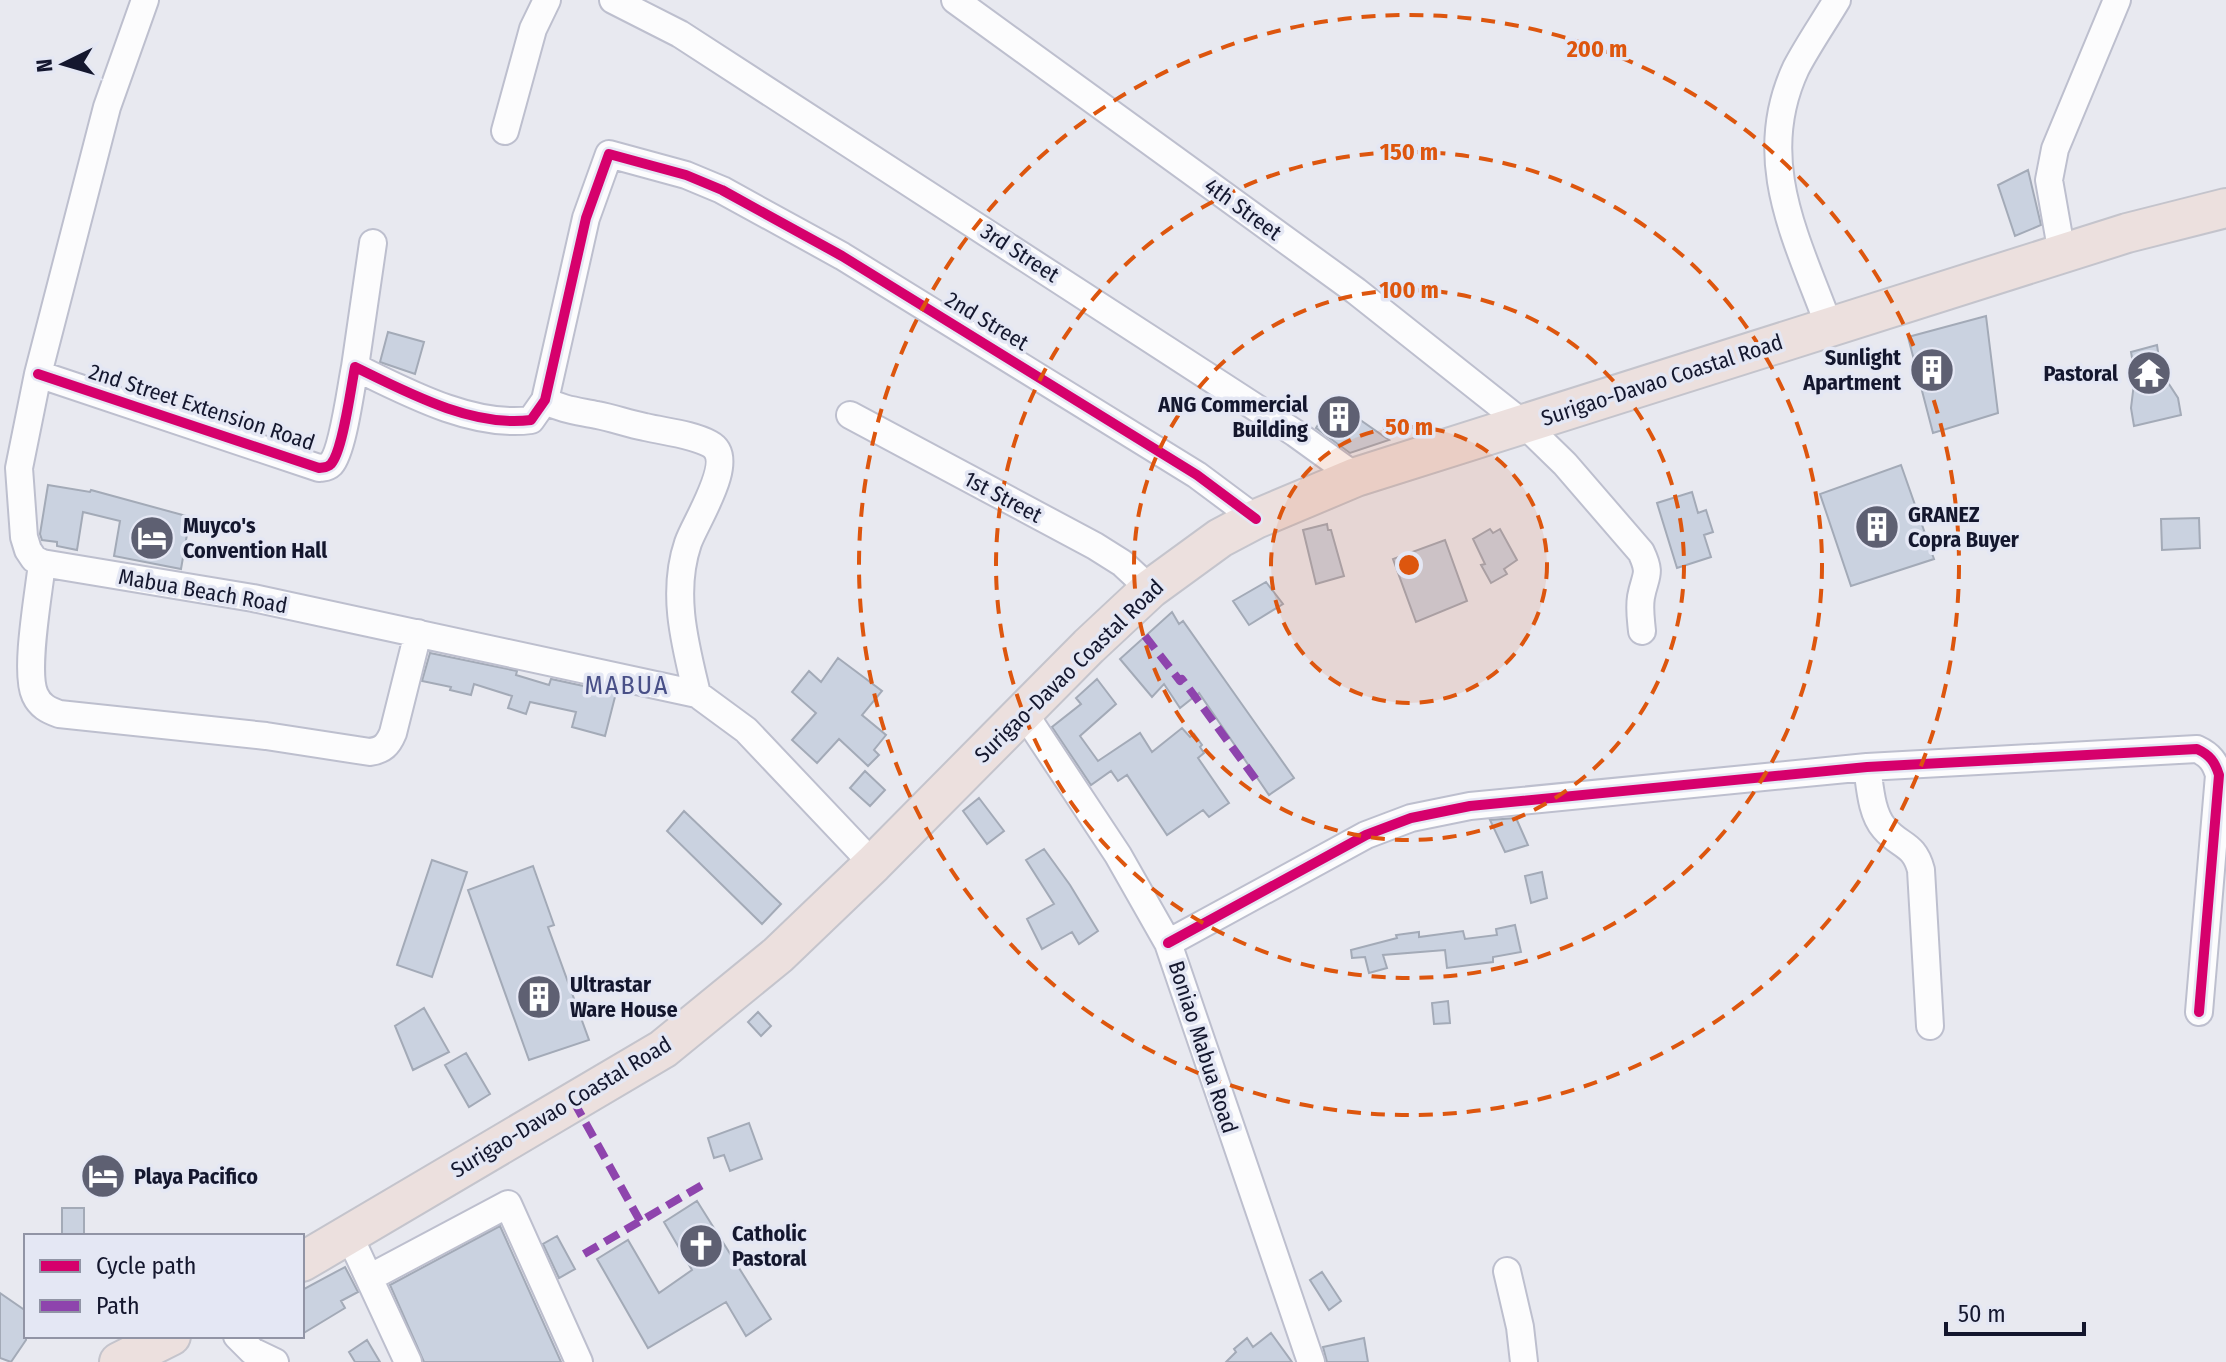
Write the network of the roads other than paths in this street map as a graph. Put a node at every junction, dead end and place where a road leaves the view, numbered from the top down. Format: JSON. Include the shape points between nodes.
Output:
{"nodes":[{"id":1,"x":145,"y":0,"type":"edge"},
{"id":2,"x":547,"y":0,"type":"edge"},
{"id":3,"x":613,"y":0,"type":"edge"},
{"id":4,"x":1837,"y":0,"type":"edge"},
{"id":5,"x":2117,"y":0,"type":"edge"},
{"id":6,"x":963,"y":3,"type":"edge"},
{"id":7,"x":505,"y":131,"type":"dead end"},
{"id":8,"x":2226,"y":208,"type":"edge"},
{"id":9,"x":373,"y":243,"type":"dead end"},
{"id":10,"x":2062,"y":254,"type":"junction"},
{"id":11,"x":1829,"y":326,"type":"junction"},
{"id":12,"x":355,"y":367,"type":"junction"},
{"id":13,"x":38,"y":374,"type":"junction"},
{"id":14,"x":545,"y":400,"type":"junction"},
{"id":15,"x":850,"y":415,"type":"dead end"},
{"id":16,"x":1525,"y":425,"type":"junction"},
{"id":17,"x":1356,"y":477,"type":"junction"},
{"id":18,"x":1256,"y":519,"type":"junction"},
{"id":19,"x":42,"y":563,"type":"junction"},
{"id":20,"x":1150,"y":589,"type":"junction"},
{"id":21,"x":1642,"y":631,"type":"dead end"},
{"id":22,"x":418,"y":633,"type":"junction"},
{"id":23,"x":697,"y":694,"type":"junction"},
{"id":24,"x":1024,"y":713,"type":"junction"},
{"id":25,"x":1867,"y":767,"type":"junction"},
{"id":26,"x":873,"y":864,"type":"junction"},
{"id":27,"x":1168,"y":943,"type":"junction"},
{"id":28,"x":2199,"y":1012,"type":"dead end"},
{"id":29,"x":1930,"y":1026,"type":"dead end"},
{"id":30,"x":349,"y":1235,"type":"junction"},
{"id":31,"x":304,"y":1261,"type":"edge"},
{"id":32,"x":1507,"y":1271,"type":"dead end"},
{"id":33,"x":369,"y":1278,"type":"junction"},
{"id":34,"x":239,"y":1338,"type":"edge"},
{"id":35,"x":275,"y":1362,"type":"edge"},
{"id":36,"x":408,"y":1362,"type":"edge"},
{"id":37,"x":579,"y":1362,"type":"edge"},
{"id":38,"x":1311,"y":1362,"type":"edge"},
{"id":39,"x":1524,"y":1362,"type":"edge"}],
"edges":[{"from":1,"to":13,"type":"street","via":[[107,107]]},
{"from":2,"to":7,"type":"street","via":[[533,29]]},
{"from":3,"to":17,"type":"street","name":"3rd Street","via":[[680,34]]},
{"from":4,"to":11,"type":"street","via":[[1796,69],[1776,145],[1789,214]]},
{"from":5,"to":10,"type":"street","via":[[2055,149],[2049,180]]},
{"from":6,"to":16,"type":"street","name":"4th Street","via":[[1356,291]]},
{"from":8,"to":10,"type":"highway","name":"Surigao-Davao Coastal Road"},
{"from":9,"to":12,"type":"street"},
{"from":10,"to":11,"type":"highway","name":"Surigao-Davao Coastal Road"},
{"from":11,"to":16,"type":"highway","name":"Surigao-Davao Coastal Road"},
{"from":12,"to":13,"type":"street","name":"2nd Street Extension Road","via":[[341,437],[333,462],[324,468]]},
{"from":12,"to":14,"type":"street","via":[[417,397],[509,423],[531,420]]},
{"from":13,"to":19,"type":"street","via":[[19,468],[24,537],[34,559]]},
{"from":14,"to":18,"type":"street","name":"2nd Street","via":[[586,218],[609,154],[722,190],[842,256],[1197,475]]},
{"from":14,"to":23,"type":"street","via":[[558,408],[690,436],[713,445],[719,454],[720,471],[681,563],[682,623]]},
{"from":15,"to":20,"type":"street","name":"1st Street","via":[[1095,546]]},
{"from":16,"to":17,"type":"highway","name":"Surigao-Davao Coastal Road"},
{"from":16,"to":21,"type":"street","name":"4th Street","via":[[1641,552],[1648,566],[1641,595]]},
{"from":17,"to":18,"type":"highway","name":"Surigao-Davao Coastal Road"},
{"from":18,"to":20,"type":"highway","name":"Surigao-Davao Coastal Road"},
{"from":19,"to":22,"type":"street","name":"Mabua Beach Road","via":[[253,598]]},
{"from":19,"to":22,"type":"street","via":[[32,688],[46,709],[59,714],[380,751],[393,733]]},
{"from":20,"to":24,"type":"highway","name":"Surigao-Davao Coastal Road"},
{"from":22,"to":23,"type":"street","name":"Mabua Beach Road"},
{"from":23,"to":26,"type":"street","name":"Mabua Beach Road","via":[[746,730]]},
{"from":24,"to":26,"type":"highway","name":"Surigao-Davao Coastal Road"},
{"from":24,"to":27,"type":"street","name":"Boniao Mabua Road","via":[[1118,855]]},
{"from":25,"to":27,"type":"street","via":[[1470,806],[1411,818],[1366,835]]},
{"from":25,"to":28,"type":"street","via":[[2197,749],[2207,754],[2219,775]]},
{"from":25,"to":29,"type":"street","via":[[1879,820],[1918,856]]},
{"from":26,"to":30,"type":"highway","name":"Surigao-Davao Coastal Road","via":[[778,955],[663,1049]]},
{"from":27,"to":38,"type":"street","name":"Boniao Mabua Road"},
{"from":30,"to":31,"type":"highway","name":"Surigao-Davao Coastal Road"},
{"from":30,"to":33,"type":"street"},
{"from":32,"to":39,"type":"street"},
{"from":33,"to":36,"type":"street"},
{"from":33,"to":37,"type":"street","via":[[508,1204]]},
{"from":34,"to":35,"type":"street"}]}
